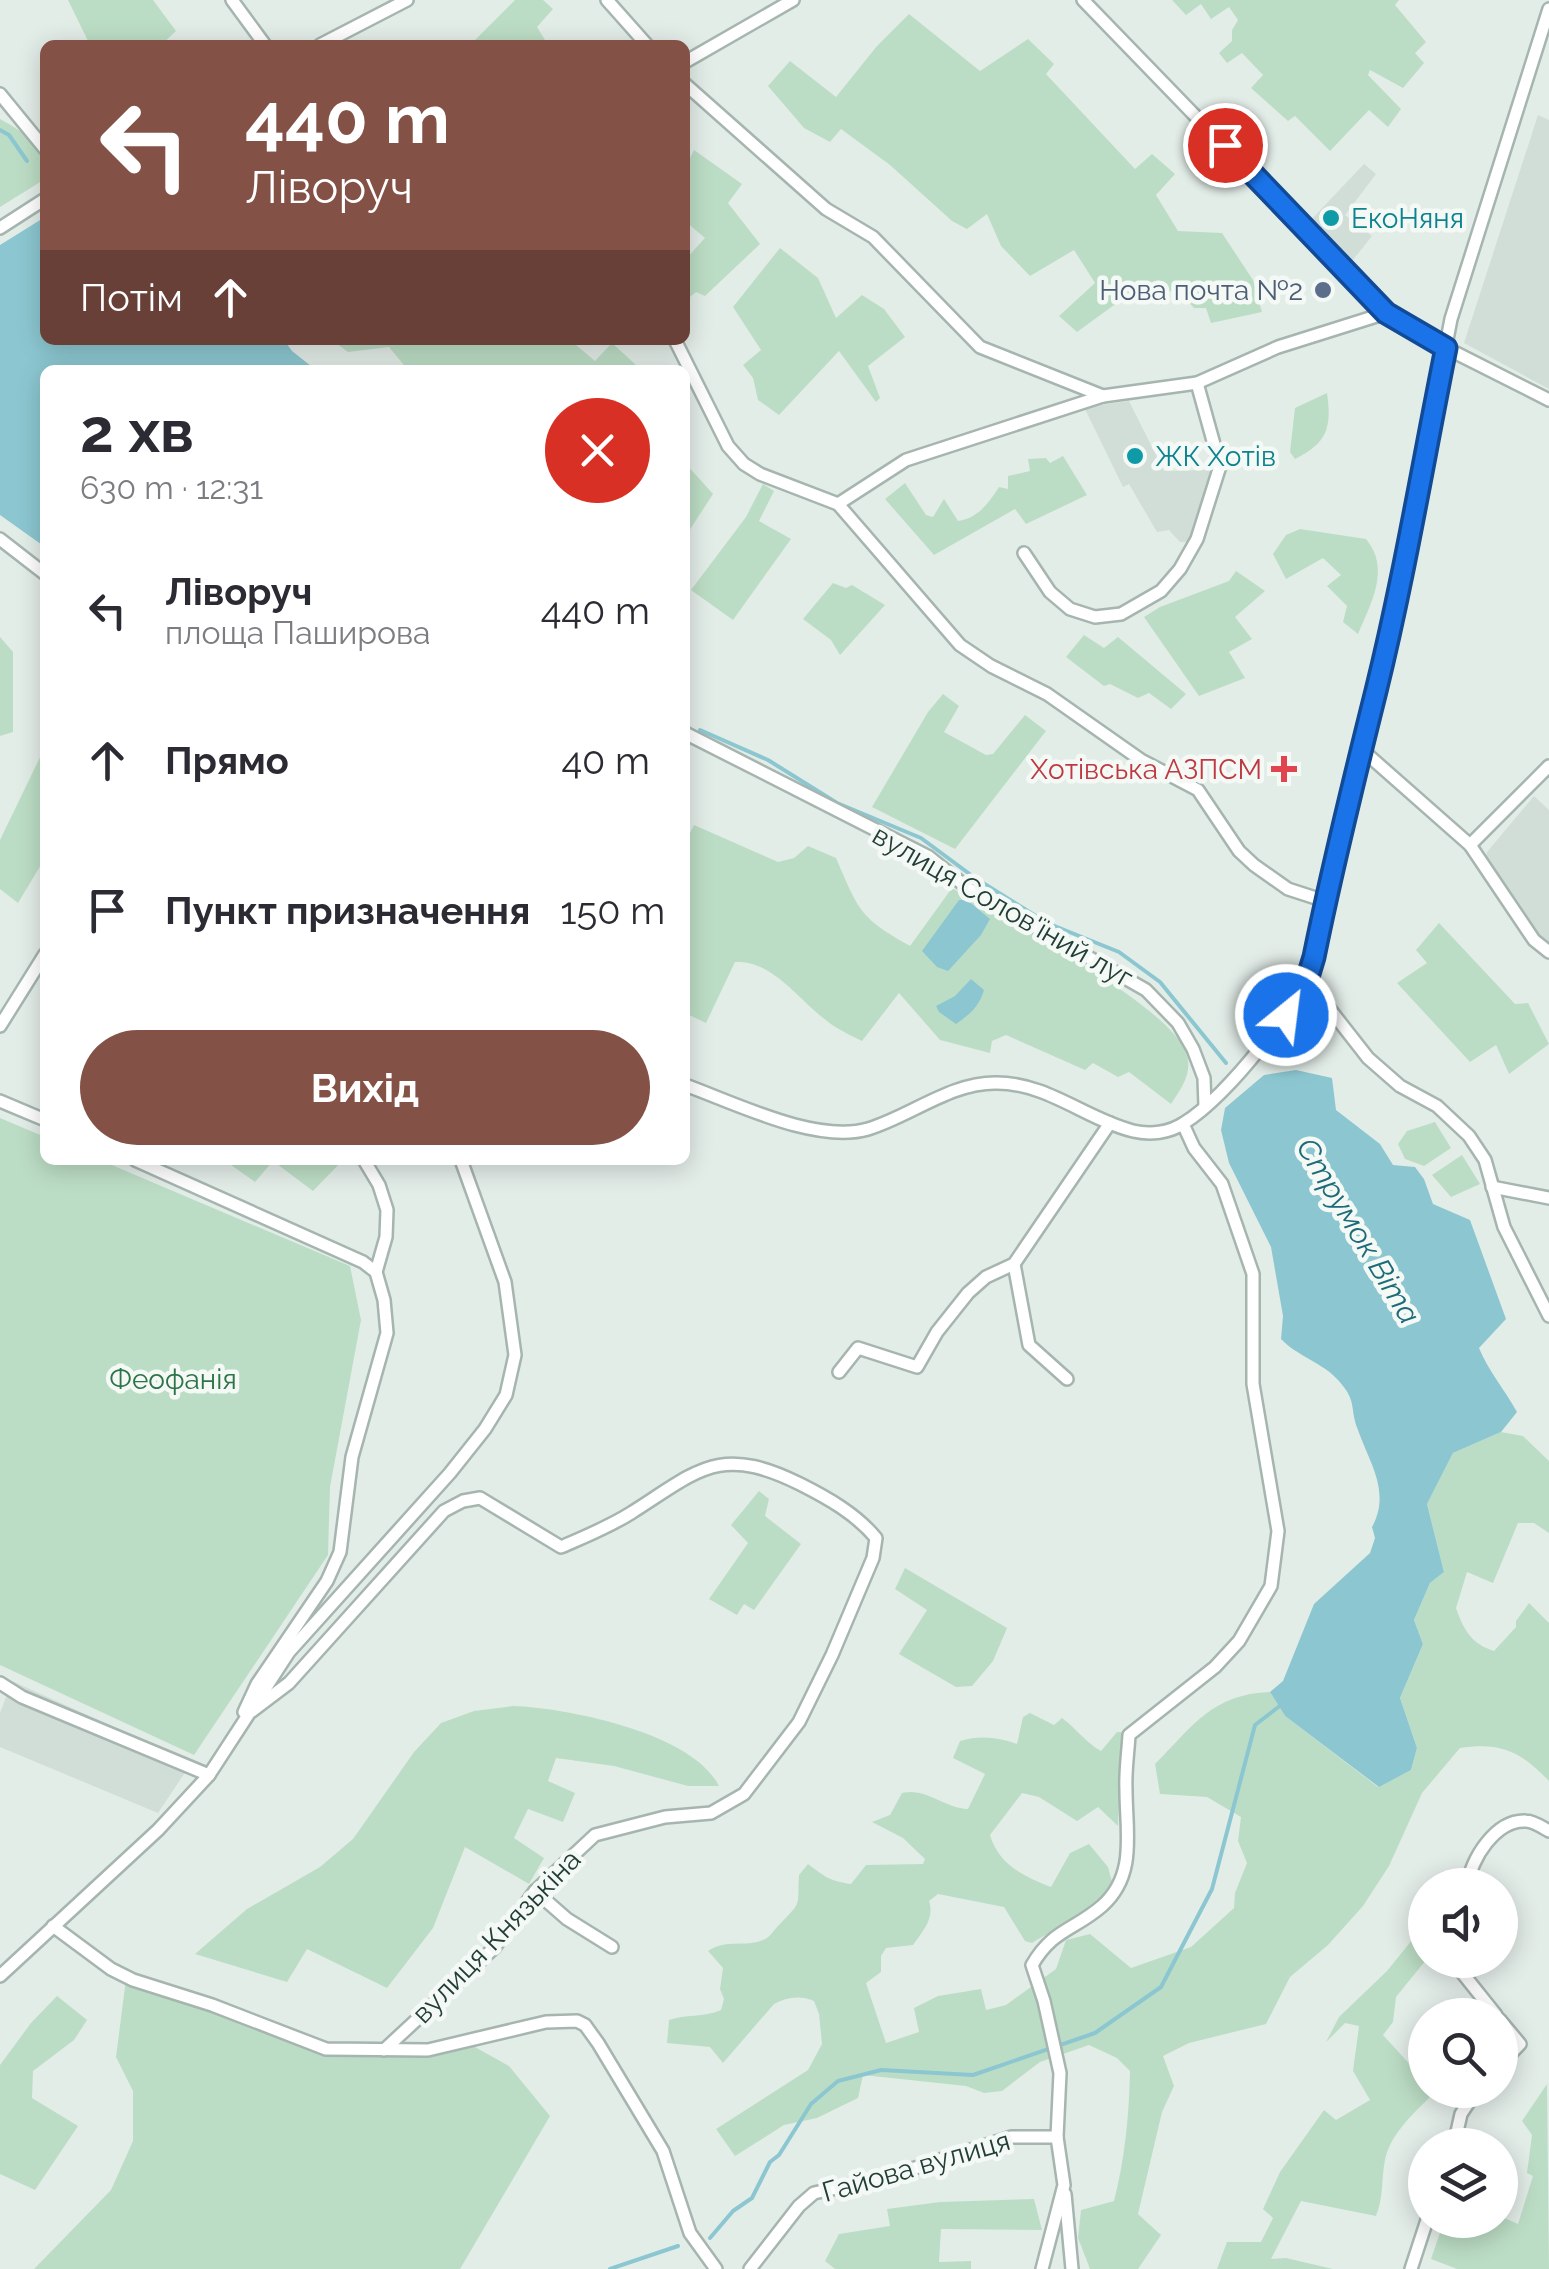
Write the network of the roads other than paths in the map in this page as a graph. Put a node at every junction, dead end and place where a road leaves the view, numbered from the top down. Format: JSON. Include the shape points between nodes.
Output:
{"nodes":[{"id":1,"x":232,"y":0,"type":"edge"},
{"id":2,"x":407,"y":0,"type":"edge"},
{"id":3,"x":607,"y":0,"type":"edge"},
{"id":4,"x":793,"y":0,"type":"edge"},
{"id":5,"x":1083,"y":0,"type":"edge"},
{"id":6,"x":1549,"y":10,"type":"edge"},
{"id":7,"x":261,"y":40,"type":"edge"},
{"id":8,"x":330,"y":40,"type":"edge"},
{"id":9,"x":643,"y":40,"type":"edge"},
{"id":10,"x":690,"y":59,"type":"edge"},
{"id":11,"x":690,"y":88,"type":"edge"},
{"id":12,"x":0,"y":94,"type":"edge"},
{"id":13,"x":40,"y":143,"type":"edge"},
{"id":14,"x":40,"y":203,"type":"edge"},
{"id":15,"x":0,"y":228,"type":"edge"},
{"id":16,"x":1386,"y":313,"type":"junction"},
{"id":17,"x":1446,"y":348,"type":"junction"},
{"id":18,"x":690,"y":371,"type":"edge"},
{"id":19,"x":1197,"y":382,"type":"junction"},
{"id":20,"x":1102,"y":396,"type":"junction"},
{"id":21,"x":1549,"y":400,"type":"edge"},
{"id":22,"x":838,"y":504,"type":"junction"},
{"id":23,"x":0,"y":539,"type":"edge"},
{"id":24,"x":1024,"y":553,"type":"dead end"},
{"id":25,"x":40,"y":570,"type":"edge"},
{"id":26,"x":690,"y":736,"type":"edge"},
{"id":27,"x":1360,"y":748,"type":"junction"},
{"id":28,"x":1549,"y":766,"type":"edge"},
{"id":29,"x":1470,"y":845,"type":"junction"},
{"id":30,"x":1325,"y":902,"type":"junction"},
{"id":31,"x":1549,"y":952,"type":"edge"},
{"id":32,"x":40,"y":962,"type":"edge"},
{"id":33,"x":1307,"y":980,"type":"junction"},
{"id":34,"x":0,"y":1026,"type":"edge"},
{"id":35,"x":690,"y":1088,"type":"edge"},
{"id":36,"x":0,"y":1101,"type":"edge"},
{"id":37,"x":1205,"y":1107,"type":"junction"},
{"id":38,"x":40,"y":1118,"type":"edge"},
{"id":39,"x":1110,"y":1123,"type":"junction"},
{"id":40,"x":1183,"y":1124,"type":"junction"},
{"id":41,"x":146,"y":1165,"type":"edge"},
{"id":42,"x":367,"y":1165,"type":"edge"},
{"id":43,"x":463,"y":1165,"type":"edge"},
{"id":44,"x":1492,"y":1187,"type":"junction"},
{"id":45,"x":1549,"y":1198,"type":"edge"},
{"id":46,"x":1014,"y":1264,"type":"junction"},
{"id":47,"x":376,"y":1272,"type":"junction"},
{"id":48,"x":1549,"y":1316,"type":"edge"},
{"id":49,"x":839,"y":1372,"type":"dead end"},
{"id":50,"x":1067,"y":1379,"type":"dead end"},
{"id":51,"x":0,"y":1683,"type":"edge"},
{"id":52,"x":252,"y":1712,"type":"junction"},
{"id":53,"x":224,"y":1752,"type":"junction"},
{"id":54,"x":209,"y":1775,"type":"junction"},
{"id":55,"x":1549,"y":1831,"type":"edge"},
{"id":56,"x":1471,"y":1868,"type":"edge"},
{"id":57,"x":536,"y":1891,"type":"junction"},
{"id":58,"x":53,"y":1926,"type":"junction"},
{"id":59,"x":612,"y":1947,"type":"dead end"},
{"id":60,"x":0,"y":1976,"type":"edge"},
{"id":61,"x":1466,"y":1978,"type":"edge"},
{"id":62,"x":1483,"y":1998,"type":"edge"},
{"id":63,"x":384,"y":2050,"type":"junction"},
{"id":64,"x":1057,"y":2137,"type":"junction"},
{"id":65,"x":1064,"y":2185,"type":"junction"},
{"id":66,"x":1421,"y":2238,"type":"edge"},
{"id":67,"x":716,"y":2269,"type":"edge"},
{"id":68,"x":750,"y":2269,"type":"edge"},
{"id":69,"x":1042,"y":2269,"type":"edge"},
{"id":70,"x":1072,"y":2269,"type":"edge"},
{"id":71,"x":1410,"y":2269,"type":"edge"}],
"edges":[{"from":1,"to":7,"type":"street"},
{"from":2,"to":8,"type":"street"},
{"from":3,"to":9,"type":"street"},
{"from":4,"to":10,"type":"street"},
{"from":5,"to":16,"type":"street"},
{"from":6,"to":17,"type":"street"},
{"from":11,"to":20,"type":"street","via":[[826,209],[873,237],[980,348]]},
{"from":12,"to":13,"type":"street"},
{"from":14,"to":15,"type":"street"},
{"from":16,"to":17,"type":"street"},
{"from":16,"to":19,"type":"street"},
{"from":17,"to":21,"type":"street"},
{"from":17,"to":27,"type":"street"},
{"from":18,"to":22,"type":"street","via":[[744,464]]},
{"from":19,"to":20,"type":"street"},
{"from":19,"to":24,"type":"street","via":[[1220,466],[1197,538],[1161,591],[1121,614],[1094,617],[1070,610],[1050,592]]},
{"from":20,"to":22,"type":"street","via":[[906,460]]},
{"from":22,"to":30,"type":"street","via":[[960,644],[1198,790],[1254,866],[1288,889]]},
{"from":23,"to":25,"type":"street"},
{"from":26,"to":37,"type":"street","name":"вулиця Солов'їний луг","via":[[929,857],[969,889],[1146,990],[1193,1049]]},
{"from":27,"to":29,"type":"street"},
{"from":27,"to":30,"type":"street"},
{"from":28,"to":29,"type":"street"},
{"from":29,"to":31,"type":"street"},
{"from":30,"to":33,"type":"street"},
{"from":32,"to":34,"type":"street"},
{"from":33,"to":37,"type":"street","via":[[1252,1057]]},
{"from":33,"to":44,"type":"street","via":[[1368,1058],[1469,1136]]},
{"from":35,"to":39,"type":"street","via":[[821,1131],[869,1128],[994,1082],[1042,1092]]},
{"from":36,"to":38,"type":"street"},
{"from":37,"to":40,"type":"street"},
{"from":39,"to":40,"type":"street","via":[[1147,1133]]},
{"from":39,"to":46,"type":"street"},
{"from":40,"to":64,"type":"street","via":[[1222,1184],[1253,1274],[1253,1384],[1278,1531],[1271,1586],[1239,1640],[1128,1736],[1130,1851],[1116,1893],[1046,1942],[1032,1965],[1060,2073]]},
{"from":41,"to":47,"type":"street"},
{"from":42,"to":47,"type":"street","via":[[388,1210]]},
{"from":43,"to":52,"type":"street","via":[[505,1282],[515,1355],[506,1396],[450,1474],[290,1652]]},
{"from":44,"to":45,"type":"street"},
{"from":44,"to":48,"type":"street","via":[[1504,1227]]},
{"from":46,"to":49,"type":"street","via":[[968,1293],[917,1367],[858,1348]]},
{"from":46,"to":50,"type":"street","via":[[1030,1346]]},
{"from":47,"to":53,"type":"street","via":[[387,1333],[352,1457],[340,1552]]},
{"from":51,"to":54,"type":"street"},
{"from":52,"to":53,"type":"street"},
{"from":52,"to":57,"type":"street","name":"вулиця Князькіна","via":[[289,1683],[444,1511],[464,1500],[480,1498],[560,1548],[626,1517],[698,1469],[727,1462],[771,1470],[862,1521],[876,1538],[873,1558],[834,1651],[799,1722],[744,1794],[711,1812],[596,1835]]},
{"from":53,"to":54,"type":"street"},
{"from":54,"to":58,"type":"street"},
{"from":55,"to":56,"type":"street","via":[[1526,1821],[1506,1824]]},
{"from":57,"to":59,"type":"street"},
{"from":57,"to":63,"type":"street","name":"вулиця Князькіна","via":[[494,1948]]},
{"from":58,"to":60,"type":"street"},
{"from":58,"to":63,"type":"street","via":[[133,1980],[326,2050]]},
{"from":61,"to":62,"type":"street"},
{"from":63,"to":67,"type":"street","via":[[428,2050],[565,2019],[585,2025],[663,2151],[690,2234]]},
{"from":64,"to":65,"type":"street"},
{"from":64,"to":68,"type":"street","name":"Гайова вулиця","via":[[1011,2137],[814,2193]]},
{"from":65,"to":69,"type":"street"},
{"from":65,"to":70,"type":"street"},
{"from":66,"to":71,"type":"street"}]}
